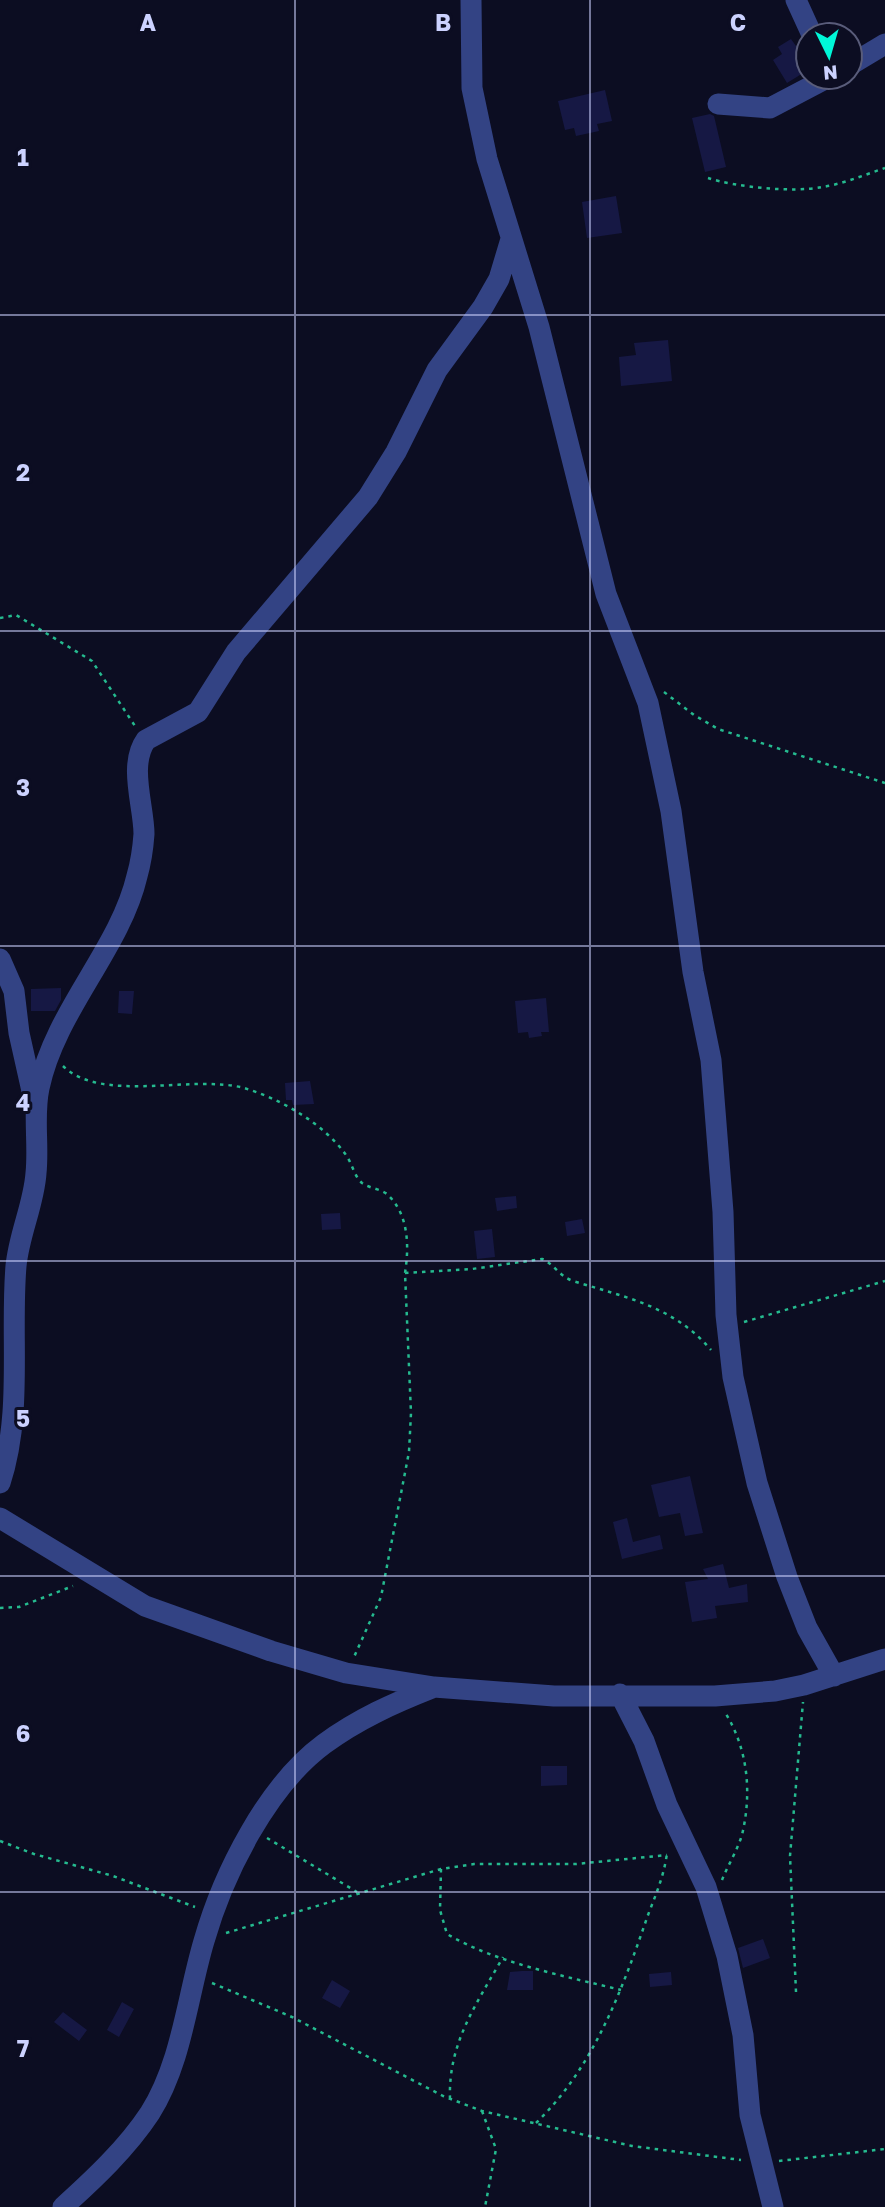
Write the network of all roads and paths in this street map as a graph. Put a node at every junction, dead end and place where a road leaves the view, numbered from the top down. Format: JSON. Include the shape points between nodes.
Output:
{"nodes":[{"id":1,"x":471,"y":0,"type":"edge"},
{"id":2,"x":796,"y":0,"type":"edge"},
{"id":3,"x":806,"y":21,"type":"edge"},
{"id":4,"x":885,"y":44,"type":"edge"},
{"id":5,"x":864,"y":57,"type":"edge"},
{"id":6,"x":802,"y":91,"type":"edge"},
{"id":7,"x":718,"y":104,"type":"dead end"},
{"id":8,"x":885,"y":168,"type":"edge"},
{"id":9,"x":708,"y":178,"type":"dead end"},
{"id":10,"x":511,"y":239,"type":"junction"},
{"id":11,"x":0,"y":618,"type":"edge"},
{"id":12,"x":641,"y":677,"type":"junction"},
{"id":13,"x":146,"y":740,"type":"junction"},
{"id":14,"x":885,"y":783,"type":"edge"},
{"id":15,"x":0,"y":959,"type":"edge"},
{"id":16,"x":51,"y":1054,"type":"junction"},
{"id":17,"x":36,"y":1105,"type":"junction"},
{"id":18,"x":405,"y":1273,"type":"junction"},
{"id":19,"x":885,"y":1281,"type":"edge"},
{"id":20,"x":727,"y":1328,"type":"junction"},
{"id":21,"x":733,"y":1377,"type":"junction"},
{"id":22,"x":0,"y":1483,"type":"edge"},
{"id":23,"x":0,"y":1518,"type":"edge"},
{"id":24,"x":93,"y":1576,"type":"junction"},
{"id":25,"x":0,"y":1608,"type":"edge"},
{"id":26,"x":885,"y":1659,"type":"edge"},
{"id":27,"x":346,"y":1673,"type":"junction"},
{"id":28,"x":834,"y":1676,"type":"junction"},
{"id":29,"x":804,"y":1685,"type":"junction"},
{"id":30,"x":434,"y":1687,"type":"junction"},
{"id":31,"x":620,"y":1694,"type":"junction"},
{"id":32,"x":715,"y":1696,"type":"junction"},
{"id":33,"x":252,"y":1829,"type":"junction"},
{"id":34,"x":0,"y":1841,"type":"edge"},
{"id":35,"x":667,"y":1845,"type":"dead end"},
{"id":36,"x":667,"y":1855,"type":"junction"},
{"id":37,"x":441,"y":1869,"type":"junction"},
{"id":38,"x":358,"y":1892,"type":"junction"},
{"id":39,"x":216,"y":1910,"type":"junction"},
{"id":40,"x":714,"y":1913,"type":"junction"},
{"id":41,"x":204,"y":1940,"type":"junction"},
{"id":42,"x":503,"y":1956,"type":"junction"},
{"id":43,"x":196,"y":1976,"type":"junction"},
{"id":44,"x":621,"y":1990,"type":"junction"},
{"id":45,"x":796,"y":1992,"type":"dead end"},
{"id":46,"x":450,"y":2099,"type":"junction"},
{"id":47,"x":482,"y":2111,"type":"junction"},
{"id":48,"x":536,"y":2123,"type":"junction"},
{"id":49,"x":885,"y":2149,"type":"edge"},
{"id":50,"x":762,"y":2163,"type":"junction"},
{"id":51,"x":63,"y":2207,"type":"edge"},
{"id":52,"x":485,"y":2207,"type":"edge"},
{"id":53,"x":773,"y":2207,"type":"edge"}],
"edges":[{"from":1,"to":10,"type":"street","via":[[472,88]]},
{"from":2,"to":3,"type":"street"},
{"from":4,"to":5,"type":"street"},
{"from":6,"to":7,"type":"street","via":[[770,108]]},
{"from":8,"to":9,"type":"path","via":[[821,188],[739,186]]},
{"from":10,"to":12,"type":"street","via":[[539,327],[606,594]]},
{"from":10,"to":13,"type":"street","via":[[499,279],[438,370],[368,497],[236,652],[198,712]]},
{"from":11,"to":13,"type":"path","via":[[16,615],[87,657]]},
{"from":12,"to":14,"type":"path","via":[[719,729]]},
{"from":12,"to":20,"type":"street","via":[[671,811],[693,971],[711,1060]]},
{"from":13,"to":16,"type":"street","via":[[141,746],[138,776],[144,833],[136,881]]},
{"from":15,"to":17,"type":"street","via":[[15,990],[19,1033]]},
{"from":16,"to":17,"type":"street"},
{"from":16,"to":18,"type":"path","via":[[83,1082],[99,1086],[243,1088],[308,1118],[347,1155],[362,1183],[389,1195],[406,1233]]},
{"from":17,"to":22,"type":"street","via":[[37,1174],[19,1237],[11,1426]]},
{"from":18,"to":21,"type":"path","via":[[542,1259],[562,1276],[636,1298],[687,1325]]},
{"from":18,"to":27,"type":"path","via":[[409,1452],[381,1597]]},
{"from":19,"to":20,"type":"path"},
{"from":20,"to":21,"type":"street"},
{"from":21,"to":28,"type":"street","via":[[757,1483],[786,1577]]},
{"from":23,"to":24,"type":"street"},
{"from":24,"to":25,"type":"path","via":[[19,1606]]},
{"from":24,"to":27,"type":"street","via":[[145,1606]]},
{"from":26,"to":28,"type":"street"},
{"from":27,"to":30,"type":"street"},
{"from":28,"to":29,"type":"street"},
{"from":29,"to":32,"type":"street"},
{"from":29,"to":45,"type":"path","via":[[790,1856]]},
{"from":30,"to":31,"type":"street","via":[[554,1696]]},
{"from":30,"to":33,"type":"street","via":[[389,1705],[322,1745],[293,1773]]},
{"from":31,"to":32,"type":"street"},
{"from":31,"to":40,"type":"street","via":[[644,1741]]},
{"from":32,"to":40,"type":"path","via":[[739,1736],[747,1806]]},
{"from":33,"to":38,"type":"path"},
{"from":33,"to":39,"type":"street"},
{"from":34,"to":39,"type":"path"},
{"from":35,"to":36,"type":"path"},
{"from":36,"to":37,"type":"path"},
{"from":36,"to":44,"type":"path","via":[[662,1881]]},
{"from":37,"to":38,"type":"path"},
{"from":37,"to":42,"type":"path","via":[[440,1910],[447,1934]]},
{"from":38,"to":41,"type":"path"},
{"from":39,"to":41,"type":"street"},
{"from":40,"to":50,"type":"street","via":[[736,2001],[750,2116]]},
{"from":41,"to":43,"type":"street"},
{"from":42,"to":44,"type":"path"},
{"from":42,"to":46,"type":"path","via":[[460,2035],[449,2070]]},
{"from":43,"to":46,"type":"path","via":[[292,2017]]},
{"from":43,"to":51,"type":"street","via":[[177,2050],[150,2112]]},
{"from":44,"to":48,"type":"path","via":[[572,2085]]},
{"from":46,"to":47,"type":"path"},
{"from":47,"to":48,"type":"path"},
{"from":47,"to":52,"type":"path","via":[[496,2149]]},
{"from":48,"to":50,"type":"path","via":[[632,2146]]},
{"from":49,"to":50,"type":"path"},
{"from":50,"to":53,"type":"street"}]}
